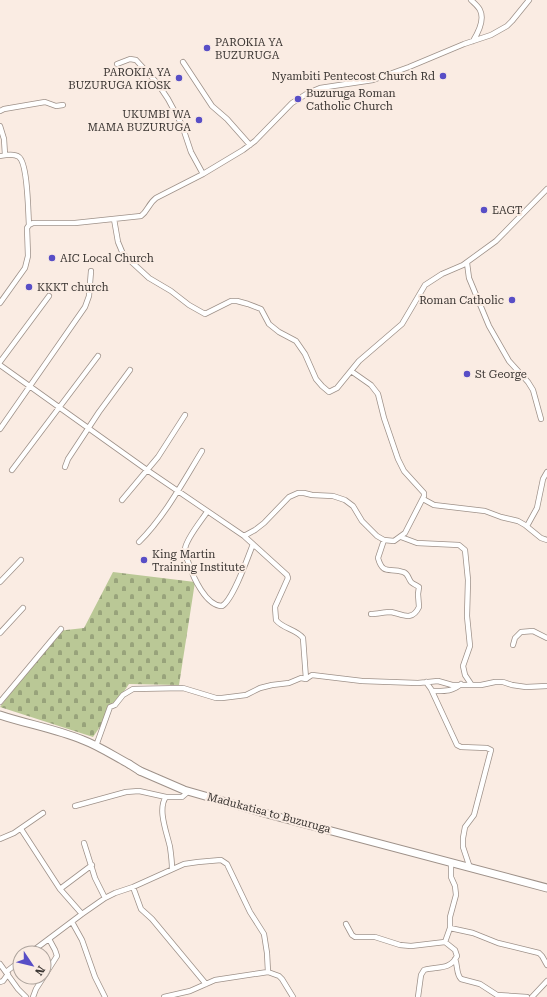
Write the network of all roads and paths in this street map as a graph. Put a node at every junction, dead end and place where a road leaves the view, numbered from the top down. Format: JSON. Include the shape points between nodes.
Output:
{"nodes":[{"id":1,"x":471,"y":0,"type":"edge"},
{"id":2,"x":529,"y":0,"type":"edge"},
{"id":3,"x":473,"y":41,"type":"junction"},
{"id":4,"x":183,"y":62,"type":"dead end"},
{"id":5,"x":117,"y":64,"type":"dead end"},
{"id":6,"x":63,"y":105,"type":"dead end"},
{"id":7,"x":0,"y":111,"type":"edge"},
{"id":8,"x":0,"y":126,"type":"edge"},
{"id":9,"x":250,"y":145,"type":"junction"},
{"id":10,"x":3,"y":156,"type":"edge"},
{"id":11,"x":203,"y":174,"type":"junction"},
{"id":12,"x":547,"y":189,"type":"edge"},
{"id":13,"x":114,"y":219,"type":"junction"},
{"id":14,"x":29,"y":225,"type":"junction"},
{"id":15,"x":467,"y":263,"type":"junction"},
{"id":16,"x":91,"y":271,"type":"dead end"},
{"id":17,"x":49,"y":296,"type":"dead end"},
{"id":18,"x":0,"y":303,"type":"edge"},
{"id":19,"x":98,"y":356,"type":"dead end"},
{"id":20,"x":0,"y":362,"type":"edge"},
{"id":21,"x":0,"y":365,"type":"edge"},
{"id":22,"x":130,"y":370,"type":"dead end"},
{"id":23,"x":351,"y":371,"type":"junction"},
{"id":24,"x":30,"y":386,"type":"junction"},
{"id":25,"x":59,"y":407,"type":"junction"},
{"id":26,"x":185,"y":415,"type":"dead end"},
{"id":27,"x":541,"y":419,"type":"dead end"},
{"id":28,"x":88,"y":428,"type":"junction"},
{"id":29,"x":0,"y":429,"type":"edge"},
{"id":30,"x":202,"y":451,"type":"dead end"},
{"id":31,"x":65,"y":467,"type":"dead end"},
{"id":32,"x":12,"y":470,"type":"dead end"},
{"id":33,"x":147,"y":470,"type":"junction"},
{"id":34,"x":547,"y":472,"type":"edge"},
{"id":35,"x":178,"y":490,"type":"junction"},
{"id":36,"x":423,"y":499,"type":"junction"},
{"id":37,"x":122,"y":500,"type":"dead end"},
{"id":38,"x":207,"y":512,"type":"junction"},
{"id":39,"x":527,"y":526,"type":"junction"},
{"id":40,"x":244,"y":536,"type":"junction"},
{"id":41,"x":401,"y":537,"type":"junction"},
{"id":42,"x":384,"y":540,"type":"junction"},
{"id":43,"x":547,"y":540,"type":"edge"},
{"id":44,"x":139,"y":542,"type":"dead end"},
{"id":45,"x":253,"y":544,"type":"junction"},
{"id":46,"x":21,"y":560,"type":"dead end"},
{"id":47,"x":0,"y":582,"type":"edge"},
{"id":48,"x":23,"y":608,"type":"dead end"},
{"id":49,"x":371,"y":614,"type":"dead end"},
{"id":50,"x":61,"y":629,"type":"dead end"},
{"id":51,"x":0,"y":633,"type":"edge"},
{"id":52,"x":547,"y":638,"type":"edge"},
{"id":53,"x":513,"y":646,"type":"dead end"},
{"id":54,"x":306,"y":678,"type":"junction"},
{"id":55,"x":426,"y":682,"type":"junction"},
{"id":56,"x":547,"y":682,"type":"edge"},
{"id":57,"x":461,"y":684,"type":"junction"},
{"id":58,"x":471,"y":684,"type":"junction"},
{"id":59,"x":541,"y":686,"type":"junction"},
{"id":60,"x":547,"y":686,"type":"edge"},
{"id":61,"x":432,"y":691,"type":"junction"},
{"id":62,"x":0,"y":702,"type":"edge"},
{"id":63,"x":0,"y":715,"type":"edge"},
{"id":64,"x":96,"y":746,"type":"junction"},
{"id":65,"x":189,"y":791,"type":"junction"},
{"id":66,"x":166,"y":797,"type":"junction"},
{"id":67,"x":75,"y":806,"type":"dead end"},
{"id":68,"x":43,"y":813,"type":"dead end"},
{"id":69,"x":21,"y":829,"type":"junction"},
{"id":70,"x":0,"y":839,"type":"edge"},
{"id":71,"x":84,"y":843,"type":"dead end"},
{"id":72,"x":451,"y":863,"type":"junction"},
{"id":73,"x":92,"y":865,"type":"junction"},
{"id":74,"x":470,"y":868,"type":"junction"},
{"id":75,"x":172,"y":869,"type":"junction"},
{"id":76,"x":133,"y":887,"type":"junction"},
{"id":77,"x":547,"y":888,"type":"edge"},
{"id":78,"x":60,"y":889,"type":"junction"},
{"id":79,"x":105,"y":898,"type":"junction"},
{"id":80,"x":82,"y":914,"type":"junction"},
{"id":81,"x":72,"y":922,"type":"junction"},
{"id":82,"x":346,"y":924,"type":"dead end"},
{"id":83,"x":450,"y":928,"type":"junction"},
{"id":84,"x":49,"y":939,"type":"junction"},
{"id":85,"x":445,"y":942,"type":"junction"},
{"id":86,"x":41,"y":945,"type":"edge"},
{"id":87,"x":455,"y":959,"type":"junction"},
{"id":88,"x":0,"y":964,"type":"edge"},
{"id":89,"x":547,"y":965,"type":"edge"},
{"id":90,"x":12,"y":968,"type":"edge"},
{"id":91,"x":268,"y":972,"type":"junction"},
{"id":92,"x":7,"y":973,"type":"junction"},
{"id":93,"x":547,"y":981,"type":"edge"},
{"id":94,"x":0,"y":982,"type":"edge"},
{"id":95,"x":206,"y":984,"type":"junction"},
{"id":96,"x":26,"y":997,"type":"edge"},
{"id":97,"x":33,"y":997,"type":"edge"},
{"id":98,"x":105,"y":997,"type":"edge"},
{"id":99,"x":164,"y":997,"type":"edge"},
{"id":100,"x":293,"y":997,"type":"edge"},
{"id":101,"x":418,"y":997,"type":"edge"},
{"id":102,"x":527,"y":997,"type":"edge"},
{"id":103,"x":532,"y":997,"type":"edge"}],
"edges":[{"from":1,"to":3,"type":"street","via":[[481,15],[480,27]]},
{"from":2,"to":3,"type":"street","via":[[507,26]]},
{"from":3,"to":9,"type":"street","via":[[373,80],[320,88],[308,93],[292,103]]},
{"from":4,"to":9,"type":"street","via":[[212,106]]},
{"from":5,"to":11,"type":"street","via":[[130,59],[136,60],[158,84],[182,125]]},
{"from":6,"to":7,"type":"street","via":[[39,102]]},
{"from":8,"to":10,"type":"street","via":[[4,139]]},
{"from":9,"to":11,"type":"street"},
{"from":10,"to":14,"type":"street","via":[[15,155],[22,162]]},
{"from":11,"to":13,"type":"street","via":[[150,202],[141,216]]},
{"from":12,"to":15,"type":"street","via":[[505,233]]},
{"from":13,"to":14,"type":"street"},
{"from":13,"to":23,"type":"street","via":[[123,254],[149,278],[186,303],[206,314],[231,301],[261,309],[270,324],[296,341],[316,379],[328,391],[337,388]]},
{"from":14,"to":18,"type":"street","via":[[25,268]]},
{"from":15,"to":23,"type":"street","via":[[425,285],[402,324],[376,345]]},
{"from":15,"to":27,"type":"street","via":[[469,278],[486,319],[509,361],[533,390]]},
{"from":16,"to":24,"type":"street","via":[[90,296],[85,307]]},
{"from":17,"to":20,"type":"street"},
{"from":19,"to":25,"type":"street"},
{"from":21,"to":24,"type":"street"},
{"from":22,"to":28,"type":"street"},
{"from":23,"to":36,"type":"street","via":[[371,385],[378,394],[398,459],[404,471],[422,490]]},
{"from":24,"to":25,"type":"street"},
{"from":24,"to":29,"type":"street"},
{"from":25,"to":28,"type":"street"},
{"from":25,"to":32,"type":"street"},
{"from":26,"to":33,"type":"street"},
{"from":28,"to":31,"type":"street"},
{"from":28,"to":33,"type":"street"},
{"from":30,"to":35,"type":"street"},
{"from":33,"to":35,"type":"street"},
{"from":33,"to":37,"type":"street"},
{"from":34,"to":39,"type":"street","via":[[542,478],[537,508]]},
{"from":35,"to":38,"type":"street"},
{"from":35,"to":44,"type":"street"},
{"from":36,"to":39,"type":"street","via":[[438,506],[485,511]]},
{"from":36,"to":41,"type":"street","via":[[408,529]]},
{"from":38,"to":40,"type":"street"},
{"from":38,"to":45,"type":"street","via":[[184,551],[197,585],[215,604],[226,604]]},
{"from":39,"to":43,"type":"street"},
{"from":40,"to":42,"type":"street","via":[[264,523],[289,497],[304,493],[346,500],[367,526]]},
{"from":40,"to":45,"type":"street"},
{"from":41,"to":42,"type":"street","via":[[394,541]]},
{"from":41,"to":58,"type":"street","via":[[418,543],[459,545],[465,550],[470,646],[463,669]]},
{"from":42,"to":49,"type":"street","via":[[378,558],[379,563],[384,569],[405,572],[418,586],[419,607],[406,616],[392,612]]},
{"from":45,"to":54,"type":"street","via":[[288,574],[275,607],[276,620],[303,638]]},
{"from":46,"to":47,"type":"street"},
{"from":48,"to":51,"type":"street"},
{"from":50,"to":62,"type":"street"},
{"from":52,"to":53,"type":"street","via":[[533,632],[521,632],[515,638]]},
{"from":54,"to":55,"type":"street","via":[[312,675],[362,681]]},
{"from":54,"to":64,"type":"street","via":[[260,688],[246,695],[222,698],[183,688],[133,689],[110,707]]},
{"from":55,"to":57,"type":"street"},
{"from":55,"to":61,"type":"street"},
{"from":56,"to":59,"type":"street"},
{"from":57,"to":58,"type":"street"},
{"from":57,"to":61,"type":"street","via":[[451,690]]},
{"from":58,"to":59,"type":"street","via":[[503,682],[518,687]]},
{"from":59,"to":60,"type":"street"},
{"from":61,"to":74,"type":"street","via":[[457,744],[461,747],[489,748],[491,751],[474,815],[465,827],[463,838]]},
{"from":63,"to":64,"type":"main road","name":"Madukatisa to Buzuruga","via":[[59,731]]},
{"from":64,"to":65,"type":"main road","name":"Madukatisa to Buzuruga","via":[[140,771]]},
{"from":65,"to":66,"type":"street","via":[[182,797]]},
{"from":65,"to":72,"type":"main road","name":"Madukatisa to Buzuruga"},
{"from":66,"to":67,"type":"street","via":[[139,791],[126,792]]},
{"from":66,"to":75,"type":"street","via":[[163,803],[163,818]]},
{"from":68,"to":69,"type":"street"},
{"from":69,"to":70,"type":"street"},
{"from":69,"to":78,"type":"street"},
{"from":71,"to":73,"type":"street"},
{"from":72,"to":74,"type":"main road","name":"Madukatisa to Buzuruga"},
{"from":72,"to":83,"type":"street","via":[[451,877],[456,895]]},
{"from":73,"to":78,"type":"street"},
{"from":73,"to":79,"type":"street"},
{"from":74,"to":77,"type":"main road","name":"Madukatisa to Buzuruga"},
{"from":75,"to":76,"type":"street"},
{"from":75,"to":91,"type":"street","via":[[198,862],[221,860],[227,864],[250,912],[264,934]]},
{"from":76,"to":79,"type":"street"},
{"from":76,"to":95,"type":"street","via":[[141,909]]},
{"from":78,"to":80,"type":"street"},
{"from":79,"to":80,"type":"street"},
{"from":80,"to":81,"type":"street"},
{"from":81,"to":84,"type":"street"},
{"from":81,"to":98,"type":"street"},
{"from":82,"to":85,"type":"street","via":[[355,937],[379,938],[411,946]]},
{"from":83,"to":85,"type":"street"},
{"from":83,"to":89,"type":"street","via":[[539,953]]},
{"from":84,"to":86,"type":"street"},
{"from":84,"to":97,"type":"street","via":[[57,956]]},
{"from":85,"to":87,"type":"street","via":[[455,950]]},
{"from":87,"to":101,"type":"street","via":[[443,968],[424,970]]},
{"from":87,"to":102,"type":"street","via":[[457,973],[461,979],[480,984],[497,995]]},
{"from":88,"to":92,"type":"street"},
{"from":90,"to":92,"type":"street"},
{"from":91,"to":95,"type":"street","via":[[215,980]]},
{"from":91,"to":100,"type":"street","via":[[279,976]]},
{"from":92,"to":94,"type":"street"},
{"from":92,"to":96,"type":"street"},
{"from":93,"to":103,"type":"street"},
{"from":95,"to":99,"type":"street"}]}
